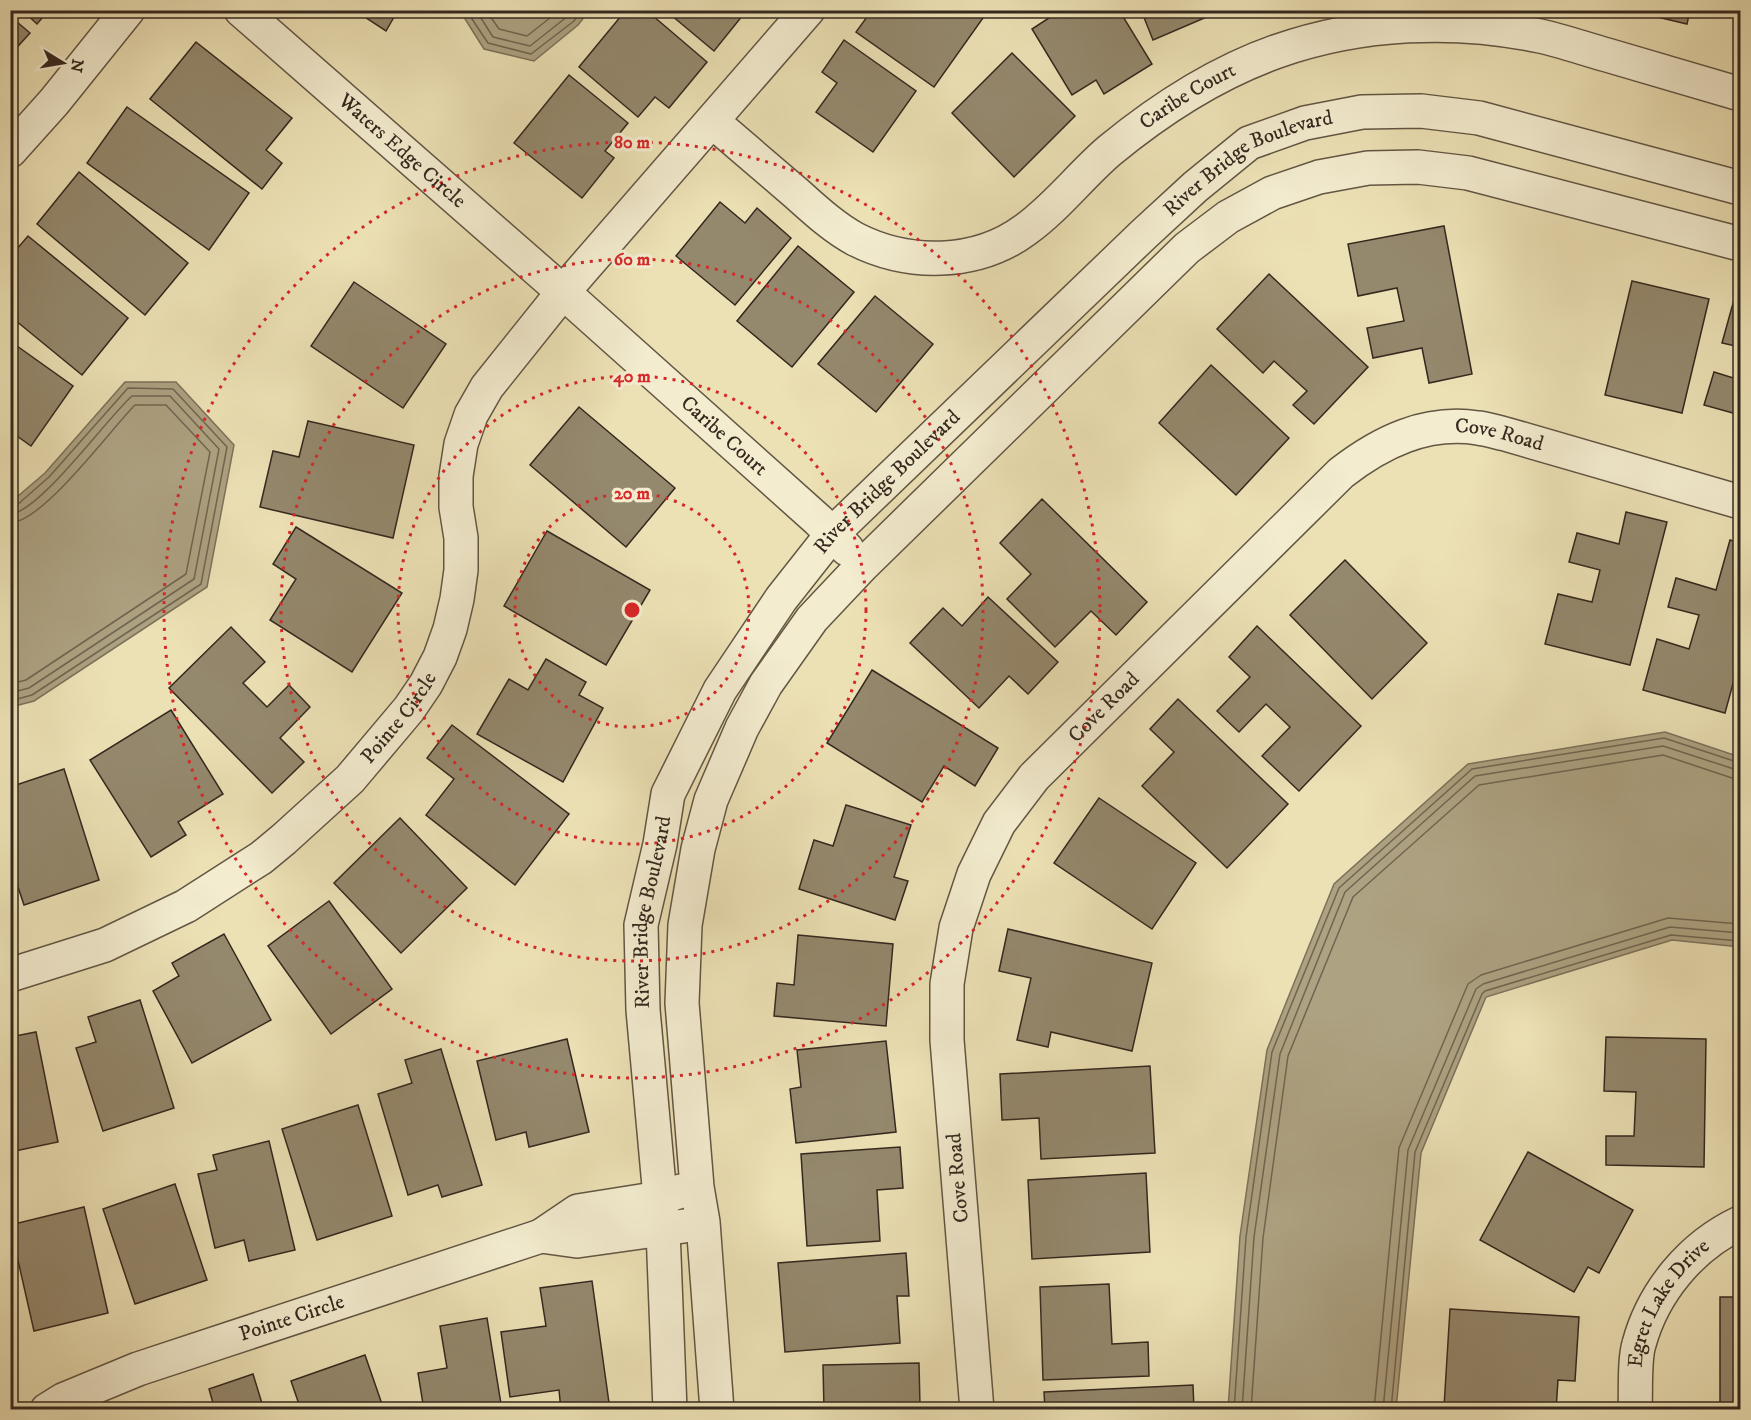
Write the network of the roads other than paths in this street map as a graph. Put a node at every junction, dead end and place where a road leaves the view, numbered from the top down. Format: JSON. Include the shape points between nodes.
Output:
{"nodes":[{"id":1,"x":128,"y":10,"type":"edge"},
{"id":2,"x":241,"y":10,"type":"edge"},
{"id":3,"x":808,"y":10,"type":"edge"},
{"id":4,"x":1740,"y":94,"type":"edge"},
{"id":5,"x":712,"y":121,"type":"junction"},
{"id":6,"x":10,"y":151,"type":"edge"},
{"id":7,"x":1740,"y":188,"type":"edge"},
{"id":8,"x":1740,"y":244,"type":"edge"},
{"id":9,"x":563,"y":292,"type":"junction"},
{"id":10,"x":1740,"y":502,"type":"edge"},
{"id":11,"x":833,"y":533,"type":"junction"},
{"id":12,"x":862,"y":566,"type":"junction"},
{"id":13,"x":10,"y":975,"type":"edge"},
{"id":14,"x":697,"y":1187,"type":"junction"},
{"id":15,"x":660,"y":1198,"type":"junction"},
{"id":16,"x":703,"y":1222,"type":"junction"},
{"id":17,"x":1740,"y":1223,"type":"edge"},
{"id":18,"x":663,"y":1230,"type":"junction"},
{"id":19,"x":541,"y":1236,"type":"junction"},
{"id":20,"x":48,"y":1410,"type":"edge"},
{"id":21,"x":670,"y":1410,"type":"edge"},
{"id":22,"x":717,"y":1410,"type":"edge"},
{"id":23,"x":977,"y":1410,"type":"edge"},
{"id":24,"x":1635,"y":1410,"type":"edge"}],
"edges":[{"from":1,"to":6,"type":"street"},
{"from":2,"to":9,"type":"street","name":"Waters Edge Circle"},
{"from":3,"to":5,"type":"street"},
{"from":4,"to":5,"type":"street","name":"Caribe Court","via":[[1541,36],[1476,26],[1408,25],[1342,34],[1278,51],[1216,77],[1160,112],[1107,153],[1024,231],[999,245],[943,259],[905,257],[852,237]]},
{"from":5,"to":9,"type":"street"},
{"from":7,"to":11,"type":"street","name":"River Bridge Boulevard","via":[[1479,118],[1421,111],[1351,114],[1305,123],[1249,143],[1143,235]]},
{"from":8,"to":12,"type":"street","name":"River Bridge Boulevard","via":[[1468,173],[1438,169],[1368,168],[1319,177],[1272,193],[1228,217],[1186,248]]},
{"from":9,"to":11,"type":"street","name":"Caribe Court"},
{"from":9,"to":13,"type":"street","name":"Pointe Circle","via":[[487,387],[471,415],[456,476],[461,538],[457,599],[440,657],[409,709],[351,779],[261,858],[186,906],[105,945]]},
{"from":10,"to":23,"type":"street","name":"Cove Road","via":[[1477,427],[1418,431],[1390,441],[1341,473],[1034,777],[999,823],[974,874],[956,928],[947,984],[947,1040]]},
{"from":11,"to":12,"type":"street","name":"Caribe Court"},
{"from":11,"to":15,"type":"street","name":"River Bridge Boulevard","via":[[781,599],[720,690],[668,794],[641,925],[643,1010]]},
{"from":12,"to":14,"type":"street","name":"River Bridge Boulevard","via":[[812,620],[766,684],[711,800],[685,925],[682,1004]]},
{"from":14,"to":15,"type":"street","name":"Pointe Circle"},
{"from":14,"to":16,"type":"street","name":"River Bridge Boulevard"},
{"from":15,"to":18,"type":"street","name":"River Bridge Boulevard"},
{"from":15,"to":19,"type":"street","name":"Pointe Circle","via":[[578,1211]]},
{"from":16,"to":18,"type":"street","name":"Pointe Circle"},
{"from":16,"to":22,"type":"street","name":"River Bridge Boulevard"},
{"from":17,"to":24,"type":"street","name":"Egret Lake Drive","via":[[1683,1264],[1648,1317],[1638,1347]]},
{"from":18,"to":19,"type":"street","name":"Pointe Circle","via":[[577,1241]]},
{"from":18,"to":21,"type":"street","name":"River Bridge Boulevard"},
{"from":19,"to":20,"type":"street","name":"Pointe Circle","via":[[138,1369]]}]}
